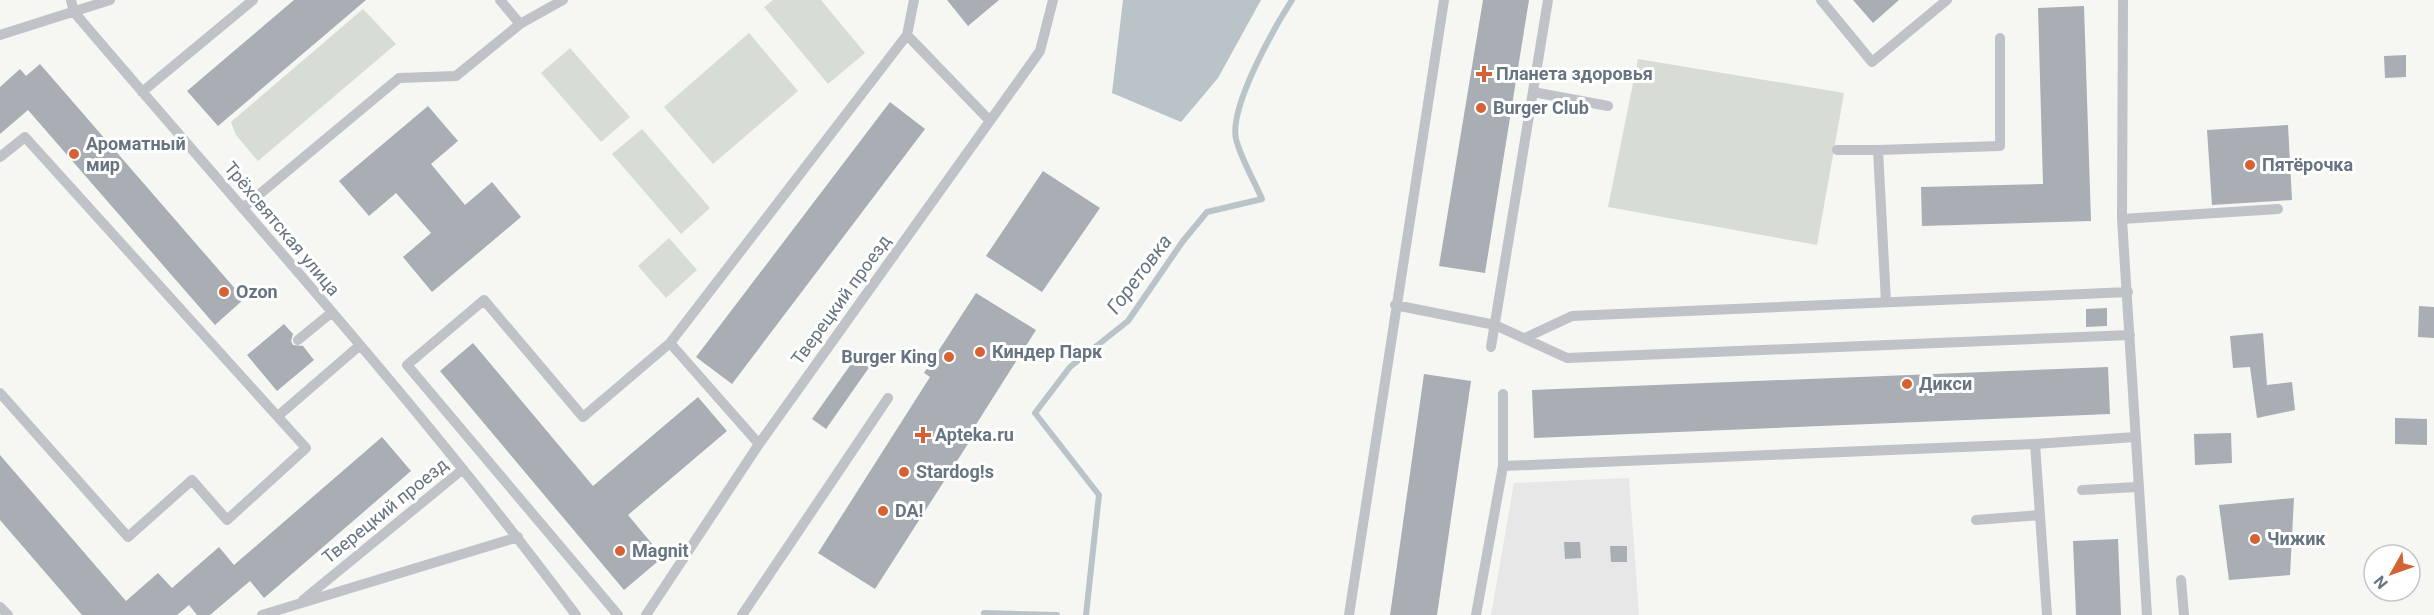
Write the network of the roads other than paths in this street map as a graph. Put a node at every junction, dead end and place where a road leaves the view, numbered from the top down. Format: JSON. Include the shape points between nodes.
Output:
{"nodes":[{"id":1,"x":70,"y":0,"type":"edge"},
{"id":2,"x":110,"y":0,"type":"edge"},
{"id":3,"x":253,"y":0,"type":"edge"},
{"id":4,"x":500,"y":0,"type":"edge"},
{"id":5,"x":563,"y":0,"type":"edge"},
{"id":6,"x":914,"y":0,"type":"edge"},
{"id":7,"x":1053,"y":0,"type":"edge"},
{"id":8,"x":1444,"y":0,"type":"edge"},
{"id":9,"x":1548,"y":0,"type":"edge"},
{"id":10,"x":1821,"y":0,"type":"edge"},
{"id":11,"x":1947,"y":0,"type":"edge"},
{"id":12,"x":2123,"y":0,"type":"edge"},
{"id":13,"x":74,"y":12,"type":"junction"},
{"id":14,"x":519,"y":24,"type":"junction"},
{"id":15,"x":0,"y":35,"type":"edge"},
{"id":16,"x":907,"y":35,"type":"junction"},
{"id":17,"x":2000,"y":38,"type":"dead end"},
{"id":18,"x":142,"y":92,"type":"junction"},
{"id":19,"x":1533,"y":92,"type":"junction"},
{"id":20,"x":1608,"y":106,"type":"dead end"},
{"id":21,"x":990,"y":121,"type":"junction"},
{"id":22,"x":1836,"y":150,"type":"dead end"},
{"id":23,"x":1878,"y":150,"type":"junction"},
{"id":24,"x":0,"y":157,"type":"edge"},
{"id":25,"x":244,"y":207,"type":"junction"},
{"id":26,"x":2278,"y":209,"type":"dead end"},
{"id":27,"x":2122,"y":219,"type":"junction"},
{"id":28,"x":2128,"y":292,"type":"junction"},
{"id":29,"x":1886,"y":302,"type":"junction"},
{"id":30,"x":1395,"y":305,"type":"junction"},
{"id":31,"x":331,"y":313,"type":"junction"},
{"id":32,"x":1495,"y":325,"type":"junction"},
{"id":33,"x":2130,"y":335,"type":"junction"},
{"id":34,"x":1525,"y":339,"type":"junction"},
{"id":35,"x":298,"y":340,"type":"dead end"},
{"id":36,"x":670,"y":343,"type":"junction"},
{"id":37,"x":359,"y":345,"type":"junction"},
{"id":38,"x":1491,"y":347,"type":"dead end"},
{"id":39,"x":0,"y":393,"type":"edge"},
{"id":40,"x":1503,"y":394,"type":"dead end"},
{"id":41,"x":888,"y":398,"type":"dead end"},
{"id":42,"x":278,"y":416,"type":"junction"},
{"id":43,"x":2135,"y":437,"type":"junction"},
{"id":44,"x":759,"y":444,"type":"junction"},
{"id":45,"x":2035,"y":444,"type":"junction"},
{"id":46,"x":1503,"y":466,"type":"junction"},
{"id":47,"x":463,"y":469,"type":"junction"},
{"id":48,"x":2137,"y":487,"type":"junction"},
{"id":49,"x":2082,"y":490,"type":"dead end"},
{"id":50,"x":2040,"y":516,"type":"junction"},
{"id":51,"x":1976,"y":520,"type":"dead end"},
{"id":52,"x":518,"y":537,"type":"junction"},
{"id":53,"x":2181,"y":580,"type":"dead end"},
{"id":54,"x":298,"y":603,"type":"junction"},
{"id":55,"x":0,"y":607,"type":"edge"},
{"id":56,"x":8,"y":615,"type":"edge"},
{"id":57,"x":262,"y":615,"type":"edge"},
{"id":58,"x":576,"y":615,"type":"edge"},
{"id":59,"x":618,"y":615,"type":"edge"},
{"id":60,"x":646,"y":615,"type":"edge"},
{"id":61,"x":742,"y":615,"type":"edge"},
{"id":62,"x":1348,"y":615,"type":"edge"},
{"id":63,"x":1476,"y":615,"type":"edge"},
{"id":64,"x":2047,"y":615,"type":"edge"},
{"id":65,"x":2147,"y":615,"type":"edge"},
{"id":66,"x":2184,"y":615,"type":"edge"}],
"edges":[{"from":1,"to":13,"type":"lane"},
{"from":2,"to":13,"type":"lane"},
{"from":3,"to":18,"type":"lane"},
{"from":4,"to":14,"type":"lane"},
{"from":5,"to":14,"type":"lane"},
{"from":6,"to":16,"type":"lane"},
{"from":7,"to":21,"type":"lane","name":"Тверецкий проезд","via":[[1040,51]]},
{"from":8,"to":30,"type":"lane"},
{"from":9,"to":19,"type":"lane"},
{"from":10,"to":11,"type":"lane","via":[[1872,62]]},
{"from":12,"to":27,"type":"lane"},
{"from":13,"to":15,"type":"lane"},
{"from":13,"to":18,"type":"lane","name":"Трёхсвятская улица"},
{"from":14,"to":25,"type":"lane","via":[[456,76],[399,78]]},
{"from":16,"to":21,"type":"lane"},
{"from":16,"to":36,"type":"lane"},
{"from":17,"to":23,"type":"lane","via":[[2000,146]]},
{"from":18,"to":25,"type":"lane","name":"Трёхсвятская улица"},
{"from":19,"to":20,"type":"lane"},
{"from":19,"to":32,"type":"lane"},
{"from":21,"to":44,"type":"lane","name":"Тверецкий проезд"},
{"from":22,"to":23,"type":"lane"},
{"from":23,"to":29,"type":"lane"},
{"from":24,"to":42,"type":"lane","via":[[25,137]]},
{"from":25,"to":31,"type":"lane","name":"Трёхсвятская улица"},
{"from":26,"to":27,"type":"lane"},
{"from":27,"to":28,"type":"lane"},
{"from":28,"to":29,"type":"lane"},
{"from":28,"to":33,"type":"lane"},
{"from":29,"to":34,"type":"lane","via":[[1572,316]]},
{"from":30,"to":32,"type":"lane"},
{"from":30,"to":62,"type":"lane"},
{"from":31,"to":35,"type":"lane"},
{"from":31,"to":37,"type":"lane","name":"Трёхсвятская улица"},
{"from":32,"to":34,"type":"lane"},
{"from":32,"to":38,"type":"lane"},
{"from":33,"to":34,"type":"lane","via":[[1567,358]]},
{"from":33,"to":43,"type":"lane"},
{"from":36,"to":44,"type":"lane"},
{"from":36,"to":59,"type":"lane","via":[[583,417],[484,300],[407,365]]},
{"from":37,"to":42,"type":"lane"},
{"from":37,"to":47,"type":"lane","name":"Трёхсвятская улица"},
{"from":39,"to":42,"type":"lane","via":[[129,537],[192,480],[227,520],[306,448]]},
{"from":40,"to":46,"type":"lane"},
{"from":41,"to":61,"type":"lane"},
{"from":43,"to":45,"type":"lane"},
{"from":43,"to":48,"type":"lane"},
{"from":44,"to":60,"type":"lane","name":"Тверецкий проезд"},
{"from":45,"to":46,"type":"lane"},
{"from":45,"to":50,"type":"lane"},
{"from":46,"to":63,"type":"lane"},
{"from":47,"to":52,"type":"lane","name":"Тверецкий проезд"},
{"from":47,"to":54,"type":"lane","name":"Тверецкий проезд"},
{"from":48,"to":49,"type":"lane"},
{"from":48,"to":65,"type":"lane"},
{"from":50,"to":51,"type":"lane"},
{"from":50,"to":64,"type":"lane"},
{"from":52,"to":54,"type":"lane"},
{"from":52,"to":58,"type":"lane","name":"Тверецкий проезд"},
{"from":53,"to":66,"type":"lane"},
{"from":54,"to":57,"type":"lane","name":"Тверецкий проезд"},
{"from":55,"to":56,"type":"lane"}]}
